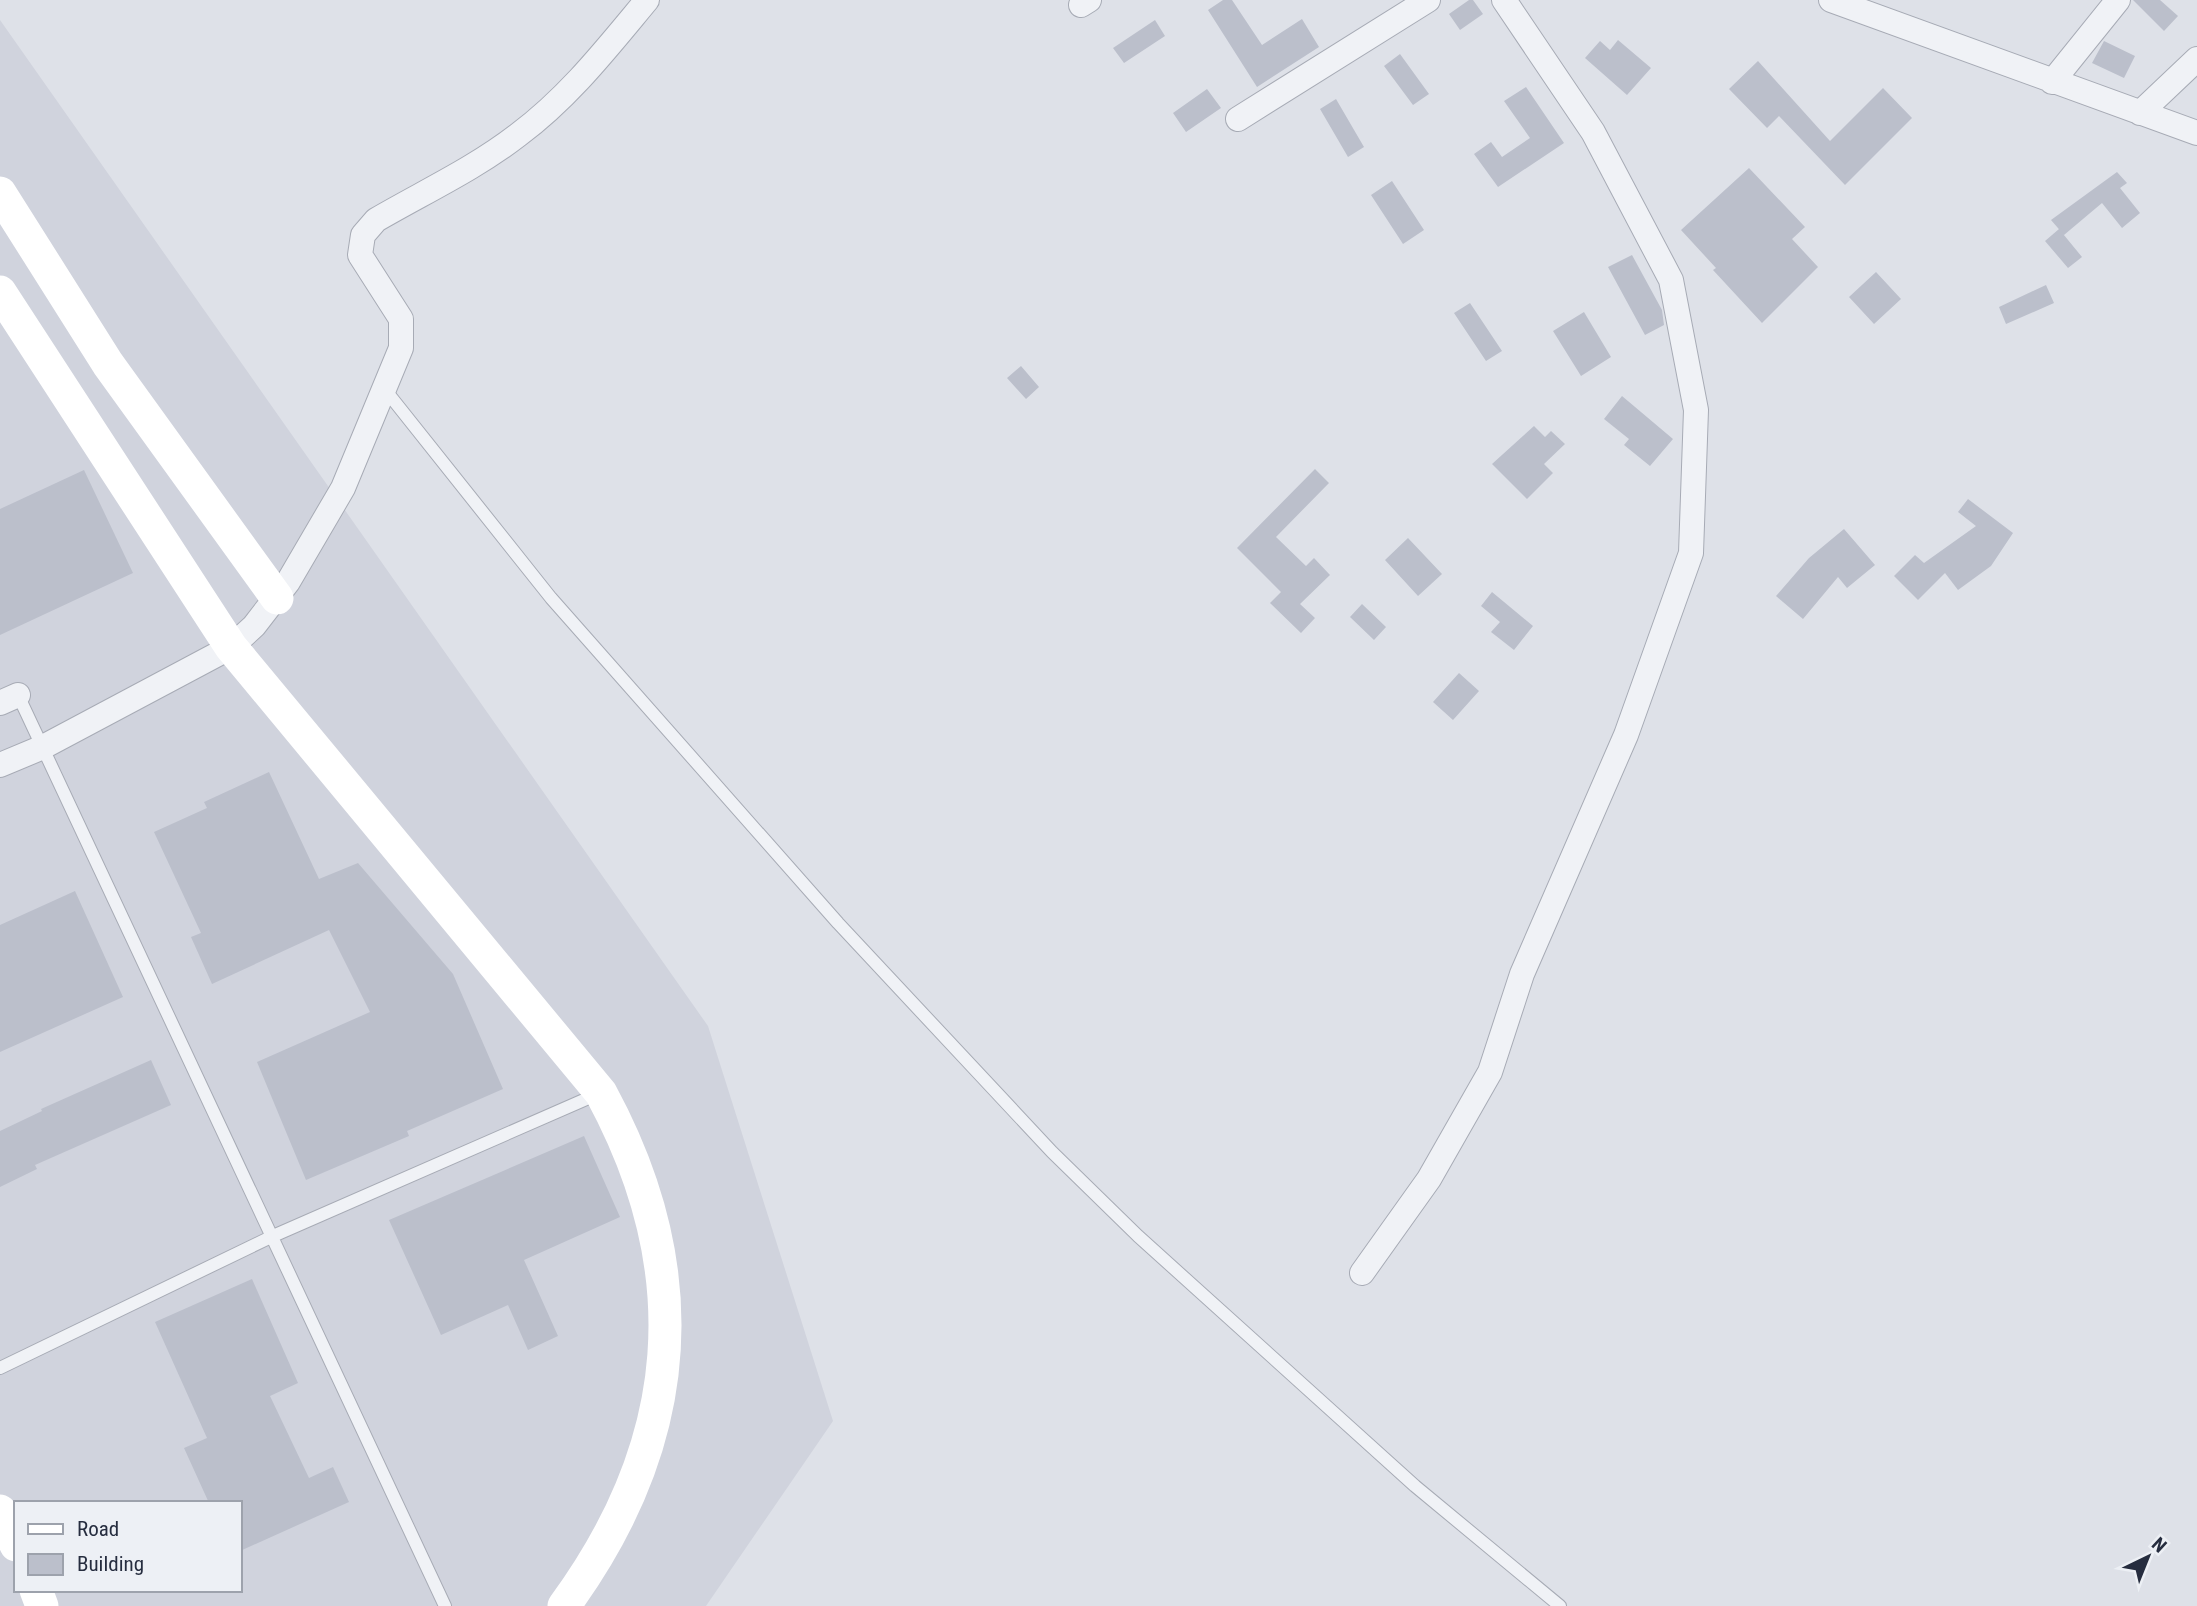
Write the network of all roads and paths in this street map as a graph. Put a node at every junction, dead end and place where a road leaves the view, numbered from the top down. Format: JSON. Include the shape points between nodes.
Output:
{"nodes":[{"id":1,"x":648,"y":0,"type":"edge"},
{"id":2,"x":1428,"y":0,"type":"edge"},
{"id":3,"x":1504,"y":0,"type":"edge"},
{"id":4,"x":1832,"y":0,"type":"edge"},
{"id":5,"x":2118,"y":0,"type":"edge"},
{"id":6,"x":2197,"y":58,"type":"edge"},
{"id":7,"x":2052,"y":82,"type":"junction"},
{"id":8,"x":2140,"y":113,"type":"junction"},
{"id":9,"x":1238,"y":119,"type":"dead end"},
{"id":10,"x":2197,"y":133,"type":"edge"},
{"id":11,"x":0,"y":193,"type":"edge"},
{"id":12,"x":0,"y":292,"type":"edge"},
{"id":13,"x":383,"y":387,"type":"junction"},
{"id":14,"x":276,"y":598,"type":"junction"},
{"id":15,"x":231,"y":647,"type":"junction"},
{"id":16,"x":9,"y":699,"type":"edge"},
{"id":17,"x":43,"y":747,"type":"junction"},
{"id":18,"x":0,"y":765,"type":"edge"},
{"id":19,"x":601,"y":1093,"type":"junction"},
{"id":20,"x":273,"y":1236,"type":"junction"},
{"id":21,"x":1362,"y":1273,"type":"dead end"},
{"id":22,"x":0,"y":1368,"type":"edge"},
{"id":23,"x":0,"y":1511,"type":"edge"},
{"id":24,"x":14,"y":1541,"type":"edge"},
{"id":25,"x":445,"y":1606,"type":"edge"},
{"id":26,"x":564,"y":1606,"type":"edge"},
{"id":27,"x":1560,"y":1606,"type":"edge"}],
"edges":[{"from":1,"to":13,"type":"street","via":[[577,83],[518,135],[368,226],[360,255],[401,319],[402,328],[398,357]]},
{"from":2,"to":9,"type":"street"},
{"from":3,"to":21,"type":"street","via":[[1593,132],[1671,281],[1696,410],[1690,553],[1626,735],[1522,974],[1490,1072],[1429,1179]]},
{"from":4,"to":7,"type":"street"},
{"from":5,"to":7,"type":"street"},
{"from":6,"to":8,"type":"street"},
{"from":7,"to":8,"type":"street"},
{"from":8,"to":10,"type":"street"},
{"from":11,"to":14,"type":"street","via":[[108,364]]},
{"from":12,"to":15,"type":"street"},
{"from":13,"to":14,"type":"street","via":[[343,488]]},
{"from":13,"to":27,"type":"lane","via":[[570,619],[838,922],[1052,1152],[1138,1236],[1415,1486]]},
{"from":14,"to":15,"type":"street"},
{"from":15,"to":17,"type":"street"},
{"from":15,"to":19,"type":"street"},
{"from":16,"to":17,"type":"lane"},
{"from":17,"to":18,"type":"street"},
{"from":17,"to":20,"type":"lane"},
{"from":19,"to":20,"type":"lane"},
{"from":19,"to":26,"type":"street","via":[[632,1155],[653,1222],[662,1267],[664,1360],[658,1406],[631,1495],[611,1537]]},
{"from":20,"to":22,"type":"lane"},
{"from":20,"to":25,"type":"lane"},
{"from":23,"to":24,"type":"street"}]}
